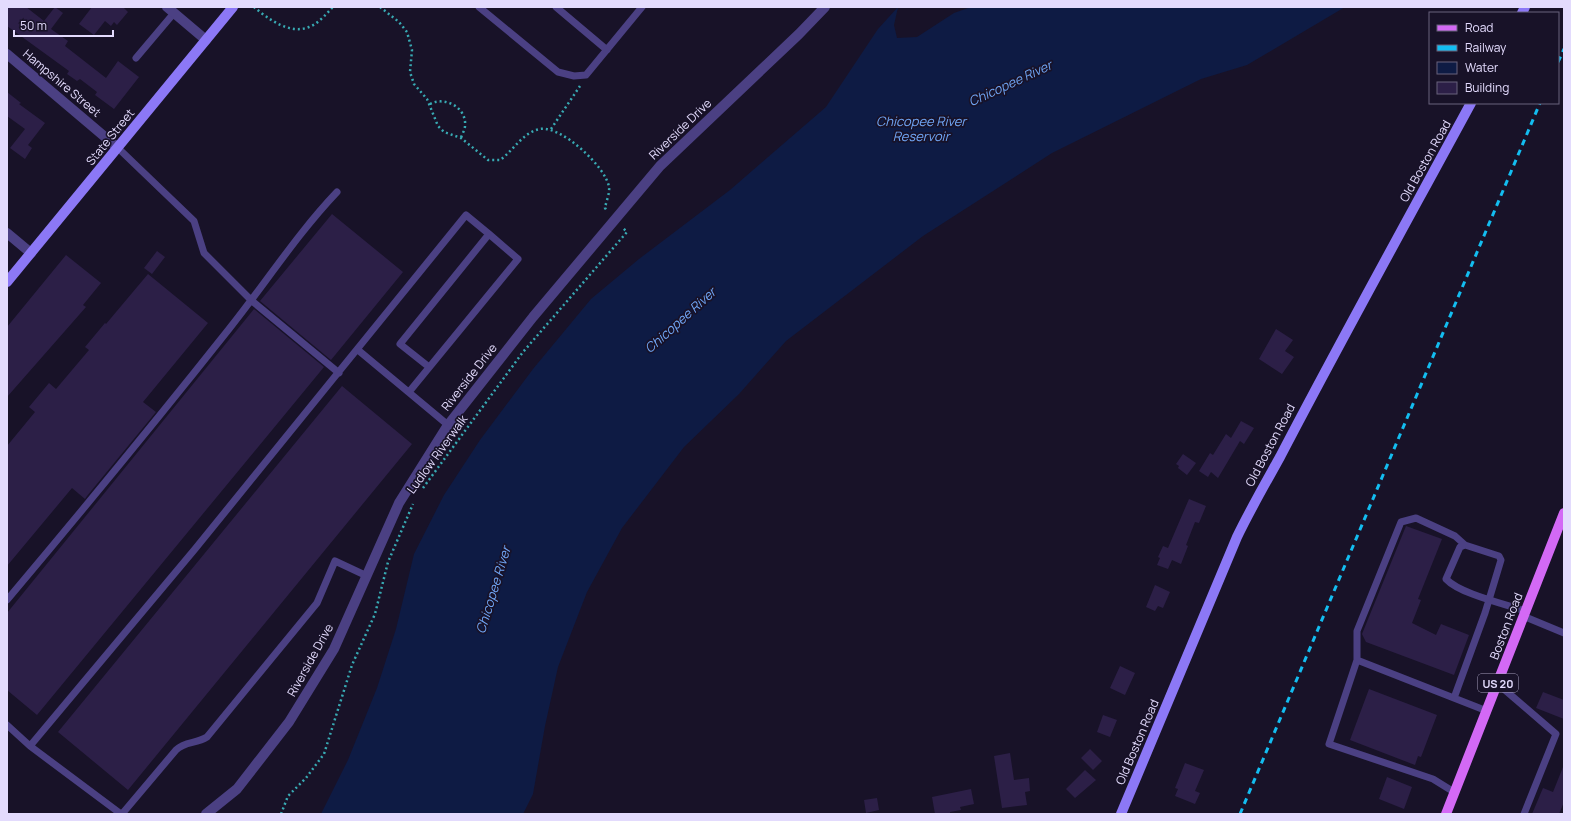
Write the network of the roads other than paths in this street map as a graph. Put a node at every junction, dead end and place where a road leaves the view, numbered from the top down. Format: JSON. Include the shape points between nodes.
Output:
{"nodes":[{"id":1,"x":233,"y":7,"type":"edge"},
{"id":2,"x":478,"y":7,"type":"edge"},
{"id":3,"x":556,"y":7,"type":"edge"},
{"id":4,"x":642,"y":7,"type":"edge"},
{"id":5,"x":825,"y":7,"type":"edge"},
{"id":6,"x":171,"y":10,"type":"edge"},
{"id":7,"x":206,"y":40,"type":"junction"},
{"id":8,"x":607,"y":50,"type":"junction"},
{"id":9,"x":7,"y":54,"type":"edge"},
{"id":10,"x":136,"y":58,"type":"dead end"},
{"id":11,"x":1470,"y":104,"type":"edge"},
{"id":12,"x":118,"y":148,"type":"junction"},
{"id":13,"x":337,"y":192,"type":"dead end"},
{"id":14,"x":7,"y":233,"type":"edge"},
{"id":15,"x":489,"y":234,"type":"junction"},
{"id":16,"x":31,"y":253,"type":"junction"},
{"id":17,"x":7,"y":282,"type":"edge"},
{"id":18,"x":252,"y":300,"type":"junction"},
{"id":19,"x":358,"y":350,"type":"junction"},
{"id":20,"x":429,"y":367,"type":"junction"},
{"id":21,"x":339,"y":373,"type":"junction"},
{"id":22,"x":409,"y":392,"type":"junction"},
{"id":23,"x":448,"y":425,"type":"junction"},
{"id":24,"x":1564,"y":513,"type":"edge"},
{"id":25,"x":1465,"y":545,"type":"junction"},
{"id":26,"x":367,"y":576,"type":"junction"},
{"id":27,"x":1489,"y":599,"type":"junction"},
{"id":28,"x":7,"y":600,"type":"edge"},
{"id":29,"x":1524,"y":614,"type":"junction"},
{"id":30,"x":1564,"y":632,"type":"edge"},
{"id":31,"x":1357,"y":660,"type":"junction"},
{"id":32,"x":1498,"y":684,"type":"junction"},
{"id":33,"x":1454,"y":698,"type":"junction"},
{"id":34,"x":1487,"y":711,"type":"junction"},
{"id":35,"x":7,"y":725,"type":"edge"},
{"id":36,"x":30,"y":746,"type":"junction"},
{"id":37,"x":1454,"y":792,"type":"junction"},
{"id":38,"x":122,"y":814,"type":"edge"},
{"id":39,"x":206,"y":814,"type":"edge"},
{"id":40,"x":1121,"y":814,"type":"edge"},
{"id":41,"x":1446,"y":814,"type":"edge"},
{"id":42,"x":1524,"y":814,"type":"edge"}],
"edges":[{"from":1,"to":7,"type":"street","name":"State Street"},
{"from":2,"to":8,"type":"lane","via":[[558,72],[574,76],[586,75]]},
{"from":3,"to":8,"type":"lane"},
{"from":4,"to":8,"type":"lane"},
{"from":5,"to":23,"type":"street","name":"Riverside Drive","via":[[660,166],[533,317]]},
{"from":6,"to":7,"type":"street"},
{"from":6,"to":10,"type":"lane"},
{"from":7,"to":12,"type":"street","name":"State Street"},
{"from":9,"to":12,"type":"street","name":"Hampshire Street"},
{"from":11,"to":40,"type":"street","name":"Old Boston Road","via":[[1255,499]]},
{"from":12,"to":16,"type":"street","name":"State Street"},
{"from":12,"to":18,"type":"lane","via":[[194,222],[204,253]]},
{"from":13,"to":18,"type":"lane","via":[[313,217]]},
{"from":14,"to":16,"type":"street"},
{"from":15,"to":19,"type":"lane","via":[[466,215]]},
{"from":15,"to":20,"type":"lane","via":[[518,259]]},
{"from":15,"to":20,"type":"lane","via":[[400,344]]},
{"from":16,"to":17,"type":"street","name":"State Street"},
{"from":18,"to":21,"type":"lane"},
{"from":18,"to":28,"type":"lane","via":[[121,465]]},
{"from":19,"to":21,"type":"lane"},
{"from":19,"to":22,"type":"lane"},
{"from":20,"to":22,"type":"lane"},
{"from":21,"to":36,"type":"lane"},
{"from":22,"to":23,"type":"lane"},
{"from":23,"to":26,"type":"street","name":"Riverside Drive","via":[[399,504]]},
{"from":24,"to":29,"type":"main road","name":"Boston Road","number":"US 20"},
{"from":25,"to":27,"type":"lane","via":[[1498,556],[1502,560]]},
{"from":25,"to":27,"type":"lane","via":[[1460,547],[1446,579],[1452,586]]},
{"from":25,"to":31,"type":"lane","via":[[1455,536],[1416,518],[1401,522],[1357,631]]},
{"from":26,"to":38,"type":"lane","via":[[335,561],[317,603],[207,738],[186,743],[176,750]]},
{"from":26,"to":39,"type":"street","name":"Riverside Drive","via":[[334,649],[289,722],[237,789]]},
{"from":27,"to":29,"type":"lane"},
{"from":27,"to":33,"type":"lane"},
{"from":29,"to":30,"type":"lane"},
{"from":29,"to":32,"type":"main road","name":"Boston Road","number":"US 20"},
{"from":31,"to":33,"type":"lane"},
{"from":31,"to":37,"type":"lane","via":[[1329,744],[1433,779]]},
{"from":32,"to":34,"type":"main road","name":"Boston Road","number":"US 20"},
{"from":32,"to":42,"type":"lane","via":[[1556,734]]},
{"from":33,"to":34,"type":"lane"},
{"from":34,"to":37,"type":"main road","name":"Boston Road","number":"US 20"},
{"from":35,"to":36,"type":"lane"},
{"from":36,"to":38,"type":"lane"},
{"from":37,"to":41,"type":"main road","name":"Boston Road","number":"US 20"}]}
